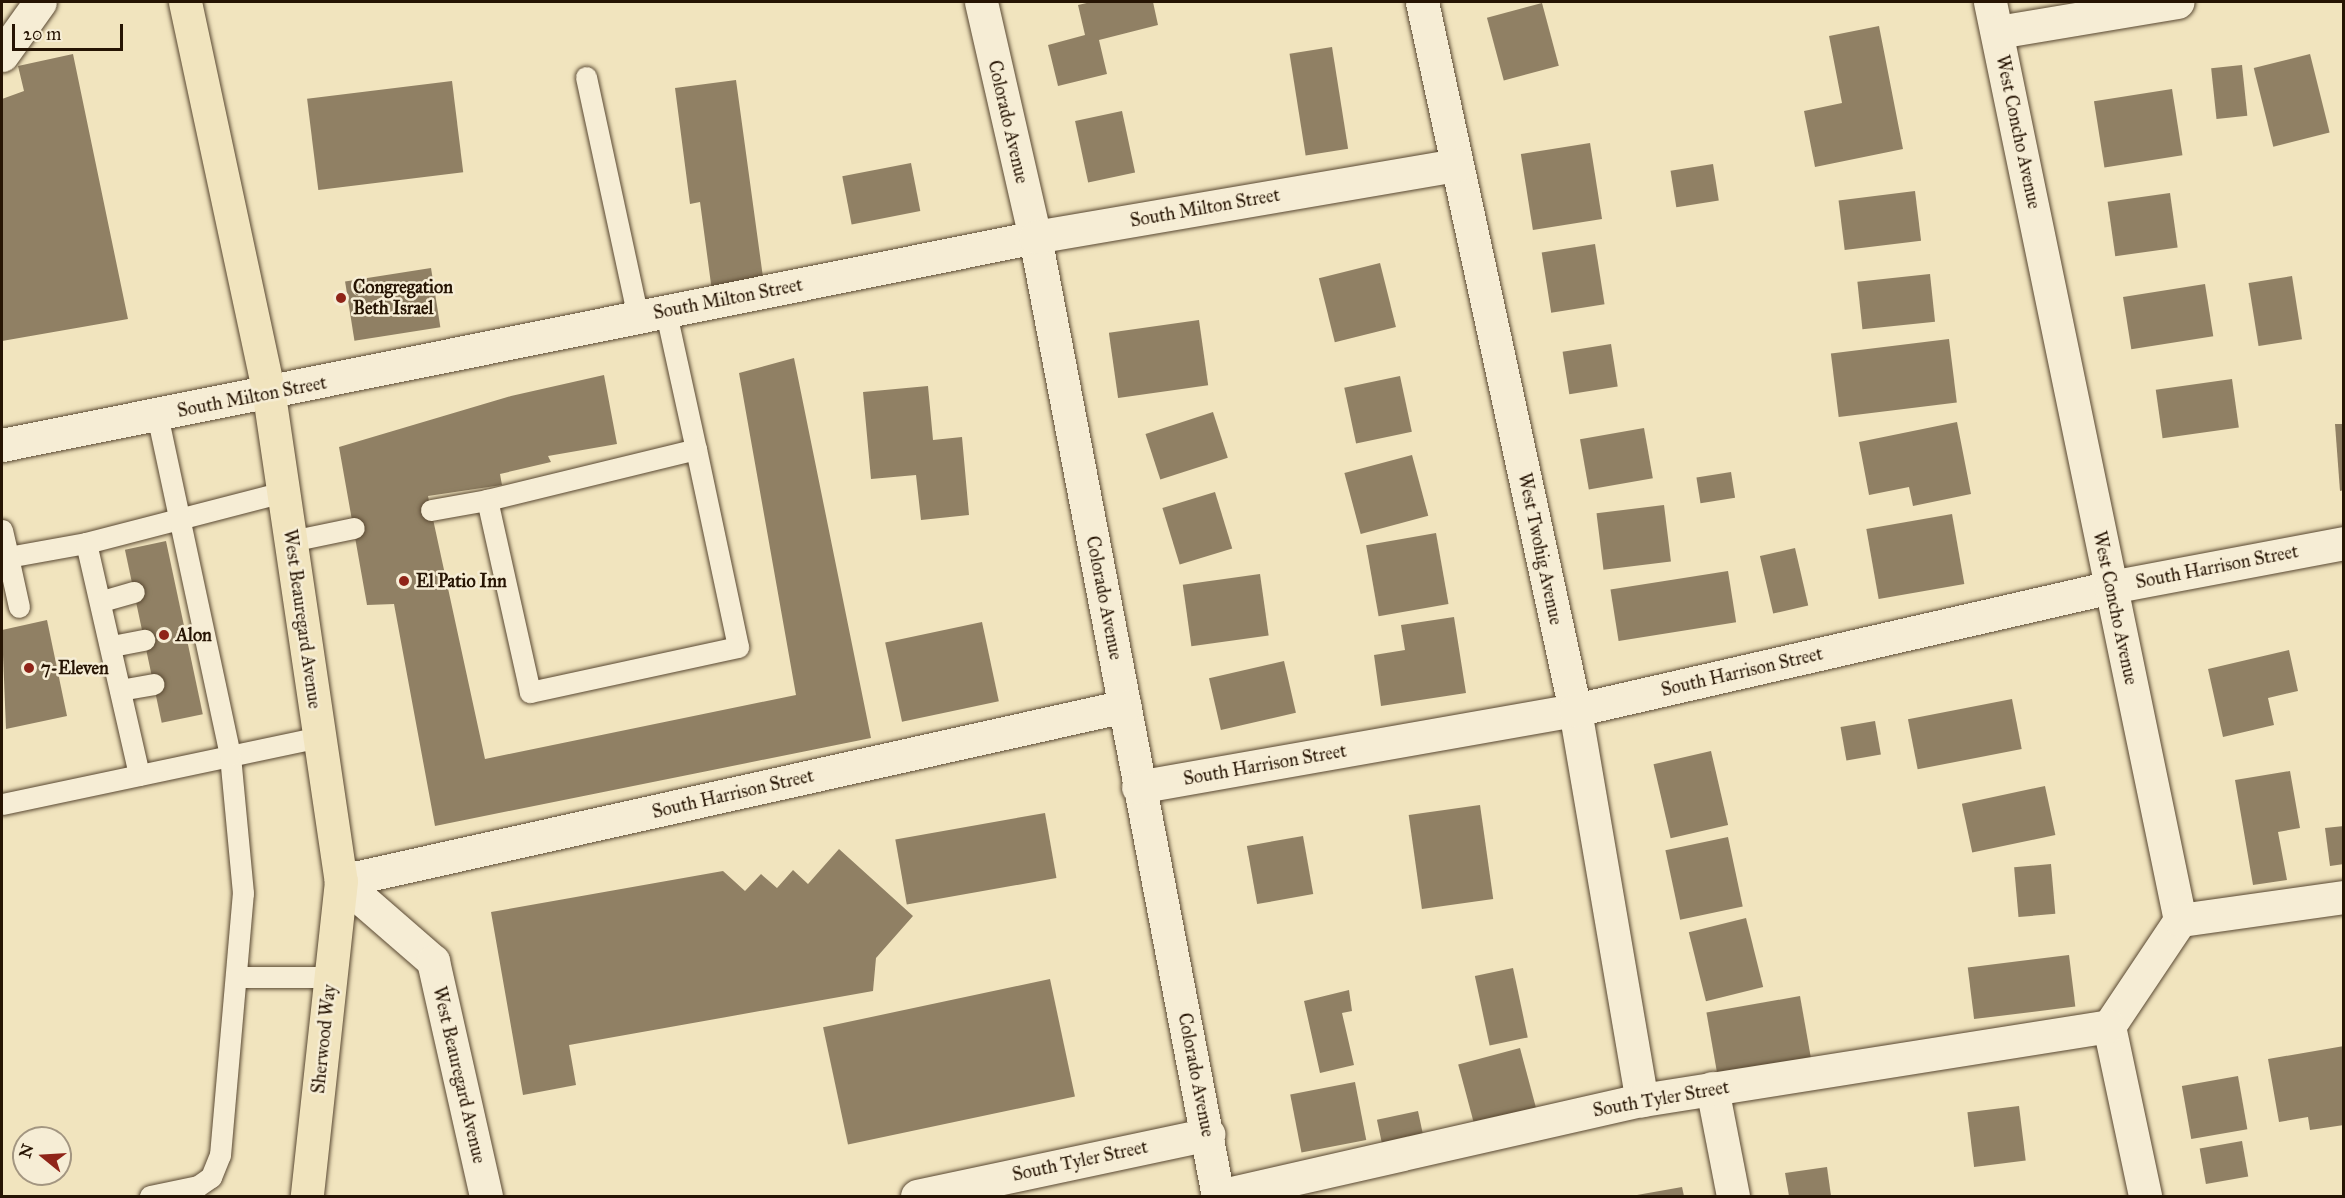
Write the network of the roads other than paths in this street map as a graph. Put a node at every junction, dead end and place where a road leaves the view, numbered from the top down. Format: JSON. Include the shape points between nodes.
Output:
{"nodes":[{"id":1,"x":40,"y":2,"type":"edge"},
{"id":2,"x":185,"y":2,"type":"edge"},
{"id":3,"x":981,"y":2,"type":"edge"},
{"id":4,"x":1422,"y":2,"type":"edge"},
{"id":5,"x":2178,"y":2,"type":"edge"},
{"id":6,"x":1994,"y":17,"type":"edge"},
{"id":7,"x":2,"y":56,"type":"edge"},
{"id":8,"x":586,"y":77,"type":"dead end"},
{"id":9,"x":1456,"y":165,"type":"junction"},
{"id":10,"x":1035,"y":237,"type":"junction"},
{"id":11,"x":652,"y":315,"type":"junction"},
{"id":12,"x":268,"y":395,"type":"junction"},
{"id":13,"x":157,"y":414,"type":"junction"},
{"id":14,"x":2,"y":445,"type":"edge"},
{"id":15,"x":696,"y":449,"type":"junction"},
{"id":16,"x":283,"y":492,"type":"junction"},
{"id":17,"x":487,"y":500,"type":"junction"},
{"id":18,"x":432,"y":510,"type":"dead end"},
{"id":19,"x":178,"y":516,"type":"junction"},
{"id":20,"x":354,"y":528,"type":"dead end"},
{"id":21,"x":2,"y":530,"type":"edge"},
{"id":22,"x":291,"y":541,"type":"junction"},
{"id":23,"x":86,"y":543,"type":"junction"},
{"id":24,"x":2343,"y":543,"type":"edge"},
{"id":25,"x":8,"y":557,"type":"junction"},
{"id":26,"x":2111,"y":587,"type":"junction"},
{"id":27,"x":134,"y":592,"type":"dead end"},
{"id":28,"x":102,"y":601,"type":"junction"},
{"id":29,"x":19,"y":607,"type":"dead end"},
{"id":30,"x":144,"y":640,"type":"dead end"},
{"id":31,"x":112,"y":646,"type":"junction"},
{"id":32,"x":153,"y":684,"type":"dead end"},
{"id":33,"x":120,"y":690,"type":"junction"},
{"id":34,"x":1125,"y":706,"type":"junction"},
{"id":35,"x":1575,"y":710,"type":"junction"},
{"id":36,"x":320,"y":737,"type":"junction"},
{"id":37,"x":230,"y":755,"type":"junction"},
{"id":38,"x":139,"y":775,"type":"junction"},
{"id":39,"x":1138,"y":788,"type":"junction"},
{"id":40,"x":2,"y":804,"type":"edge"},
{"id":41,"x":341,"y":881,"type":"junction"},
{"id":42,"x":2343,"y":897,"type":"edge"},
{"id":43,"x":2180,"y":920,"type":"junction"},
{"id":44,"x":236,"y":976,"type":"junction"},
{"id":45,"x":331,"y":977,"type":"junction"},
{"id":46,"x":2109,"y":1026,"type":"junction"},
{"id":47,"x":1712,"y":1088,"type":"junction"},
{"id":48,"x":1642,"y":1100,"type":"junction"},
{"id":49,"x":1208,"y":1134,"type":"junction"},
{"id":50,"x":1218,"y":1196,"type":"edge"},
{"id":51,"x":150,"y":1197,"type":"edge"},
{"id":52,"x":307,"y":1197,"type":"edge"},
{"id":53,"x":486,"y":1197,"type":"edge"},
{"id":54,"x":917,"y":1197,"type":"edge"},
{"id":55,"x":1733,"y":1197,"type":"edge"},
{"id":56,"x":2145,"y":1197,"type":"edge"}],
"edges":[{"from":1,"to":7,"type":"street"},
{"from":2,"to":12,"type":"main road","name":"West Beauregard Avenue"},
{"from":3,"to":10,"type":"street","name":"Colorado Avenue"},
{"from":4,"to":9,"type":"street","name":"West Twohig Avenue"},
{"from":5,"to":6,"type":"street"},
{"from":6,"to":26,"type":"street","name":"West Concho Avenue"},
{"from":8,"to":11,"type":"lane"},
{"from":9,"to":10,"type":"street","name":"South Milton Street"},
{"from":9,"to":35,"type":"street","name":"West Twohig Avenue"},
{"from":10,"to":11,"type":"street","name":"South Milton Street"},
{"from":10,"to":34,"type":"street","name":"Colorado Avenue"},
{"from":11,"to":12,"type":"street","name":"South Milton Street"},
{"from":11,"to":15,"type":"lane"},
{"from":12,"to":13,"type":"street","name":"South Milton Street"},
{"from":12,"to":16,"type":"main road","name":"West Beauregard Avenue"},
{"from":13,"to":14,"type":"street","name":"South Milton Street"},
{"from":13,"to":19,"type":"lane"},
{"from":15,"to":17,"type":"lane"},
{"from":15,"to":17,"type":"lane","via":[[738,647],[530,692]]},
{"from":16,"to":19,"type":"lane"},
{"from":16,"to":22,"type":"main road","name":"West Beauregard Avenue"},
{"from":17,"to":18,"type":"lane"},
{"from":19,"to":23,"type":"lane"},
{"from":19,"to":37,"type":"lane","via":[[184,582],[203,672]]},
{"from":20,"to":22,"type":"lane"},
{"from":21,"to":25,"type":"lane"},
{"from":22,"to":36,"type":"main road","name":"West Beauregard Avenue"},
{"from":23,"to":25,"type":"lane"},
{"from":23,"to":28,"type":"lane"},
{"from":24,"to":26,"type":"street","name":"South Harrison Street"},
{"from":25,"to":29,"type":"lane"},
{"from":26,"to":35,"type":"street","name":"South Harrison Street"},
{"from":26,"to":43,"type":"street","name":"West Concho Avenue"},
{"from":27,"to":28,"type":"lane"},
{"from":28,"to":31,"type":"lane"},
{"from":30,"to":31,"type":"lane"},
{"from":31,"to":33,"type":"lane"},
{"from":32,"to":33,"type":"lane"},
{"from":33,"to":38,"type":"lane"},
{"from":34,"to":39,"type":"street","name":"Colorado Avenue"},
{"from":34,"to":41,"type":"street","name":"South Harrison Street"},
{"from":35,"to":39,"type":"street","name":"South Harrison Street"},
{"from":35,"to":48,"type":"street","name":"West Twohig Avenue"},
{"from":36,"to":37,"type":"lane"},
{"from":36,"to":41,"type":"main road","name":"West Beauregard Avenue"},
{"from":37,"to":38,"type":"lane"},
{"from":37,"to":44,"type":"lane","via":[[243,893]]},
{"from":38,"to":40,"type":"lane"},
{"from":39,"to":49,"type":"street","name":"Colorado Avenue"},
{"from":41,"to":45,"type":"main road","name":"Sherwood Way"},
{"from":41,"to":53,"type":"street","name":"West Beauregard Avenue","via":[[433,961]]},
{"from":42,"to":43,"type":"street"},
{"from":43,"to":46,"type":"street"},
{"from":44,"to":45,"type":"lane"},
{"from":44,"to":51,"type":"lane","via":[[220,1155],[211,1177],[198,1186]]},
{"from":45,"to":52,"type":"main road","name":"Sherwood Way"},
{"from":46,"to":47,"type":"street","name":"South Tyler Street"},
{"from":46,"to":56,"type":"street"},
{"from":47,"to":48,"type":"street","name":"South Tyler Street"},
{"from":47,"to":55,"type":"street"},
{"from":48,"to":50,"type":"street","name":"South Tyler Street"},
{"from":49,"to":50,"type":"street","name":"Colorado Avenue"},
{"from":49,"to":54,"type":"street","name":"South Tyler Street"}]}
